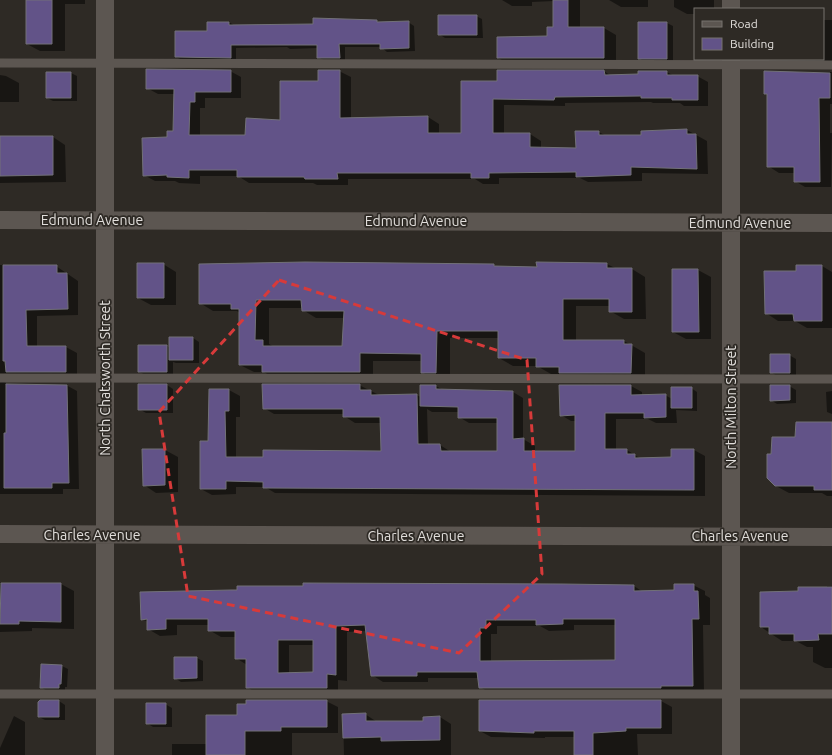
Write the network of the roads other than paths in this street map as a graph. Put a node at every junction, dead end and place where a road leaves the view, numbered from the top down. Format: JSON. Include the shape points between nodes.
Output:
{"nodes":[{"id":1,"x":105,"y":0,"type":"edge"},
{"id":2,"x":0,"y":62,"type":"edge"},
{"id":3,"x":731,"y":62,"type":"edge"},
{"id":4,"x":105,"y":63,"type":"junction"},
{"id":5,"x":832,"y":65,"type":"edge"},
{"id":6,"x":0,"y":220,"type":"edge"},
{"id":7,"x":105,"y":220,"type":"junction"},
{"id":8,"x":731,"y":222,"type":"junction"},
{"id":9,"x":832,"y":223,"type":"edge"},
{"id":10,"x":0,"y":378,"type":"edge"},
{"id":11,"x":105,"y":378,"type":"junction"},
{"id":12,"x":732,"y":378,"type":"junction"},
{"id":13,"x":832,"y":379,"type":"edge"},
{"id":14,"x":0,"y":534,"type":"edge"},
{"id":15,"x":105,"y":535,"type":"junction"},
{"id":16,"x":730,"y":536,"type":"junction"},
{"id":17,"x":832,"y":537,"type":"edge"},
{"id":18,"x":0,"y":694,"type":"edge"},
{"id":19,"x":105,"y":694,"type":"junction"},
{"id":20,"x":731,"y":694,"type":"junction"},
{"id":21,"x":832,"y":694,"type":"edge"},
{"id":22,"x":105,"y":755,"type":"edge"},
{"id":23,"x":731,"y":755,"type":"edge"}],
"edges":[{"from":1,"to":4,"type":"street","name":"North Chatsworth Street"},
{"from":2,"to":4,"type":"lane"},
{"from":3,"to":4,"type":"lane"},
{"from":3,"to":5,"type":"lane"},
{"from":3,"to":8,"type":"street","name":"North Milton Street"},
{"from":4,"to":7,"type":"street","name":"North Chatsworth Street"},
{"from":6,"to":7,"type":"street","name":"Edmund Avenue"},
{"from":7,"to":8,"type":"street","name":"Edmund Avenue"},
{"from":7,"to":11,"type":"street","name":"North Chatsworth Street"},
{"from":8,"to":9,"type":"street","name":"Edmund Avenue"},
{"from":8,"to":12,"type":"street","name":"North Milton Street"},
{"from":10,"to":11,"type":"lane"},
{"from":11,"to":12,"type":"lane"},
{"from":11,"to":15,"type":"street","name":"North Chatsworth Street"},
{"from":12,"to":13,"type":"lane"},
{"from":12,"to":16,"type":"street","name":"North Milton Street"},
{"from":14,"to":15,"type":"street","name":"Charles Avenue"},
{"from":15,"to":16,"type":"street","name":"Charles Avenue"},
{"from":15,"to":19,"type":"street","name":"North Chatsworth Street"},
{"from":16,"to":17,"type":"street","name":"Charles Avenue"},
{"from":16,"to":20,"type":"street","name":"North Milton Street"},
{"from":18,"to":19,"type":"lane"},
{"from":19,"to":20,"type":"lane"},
{"from":19,"to":22,"type":"street","name":"North Chatsworth Street"},
{"from":20,"to":21,"type":"lane"},
{"from":20,"to":23,"type":"street","name":"North Milton Street"}]}
